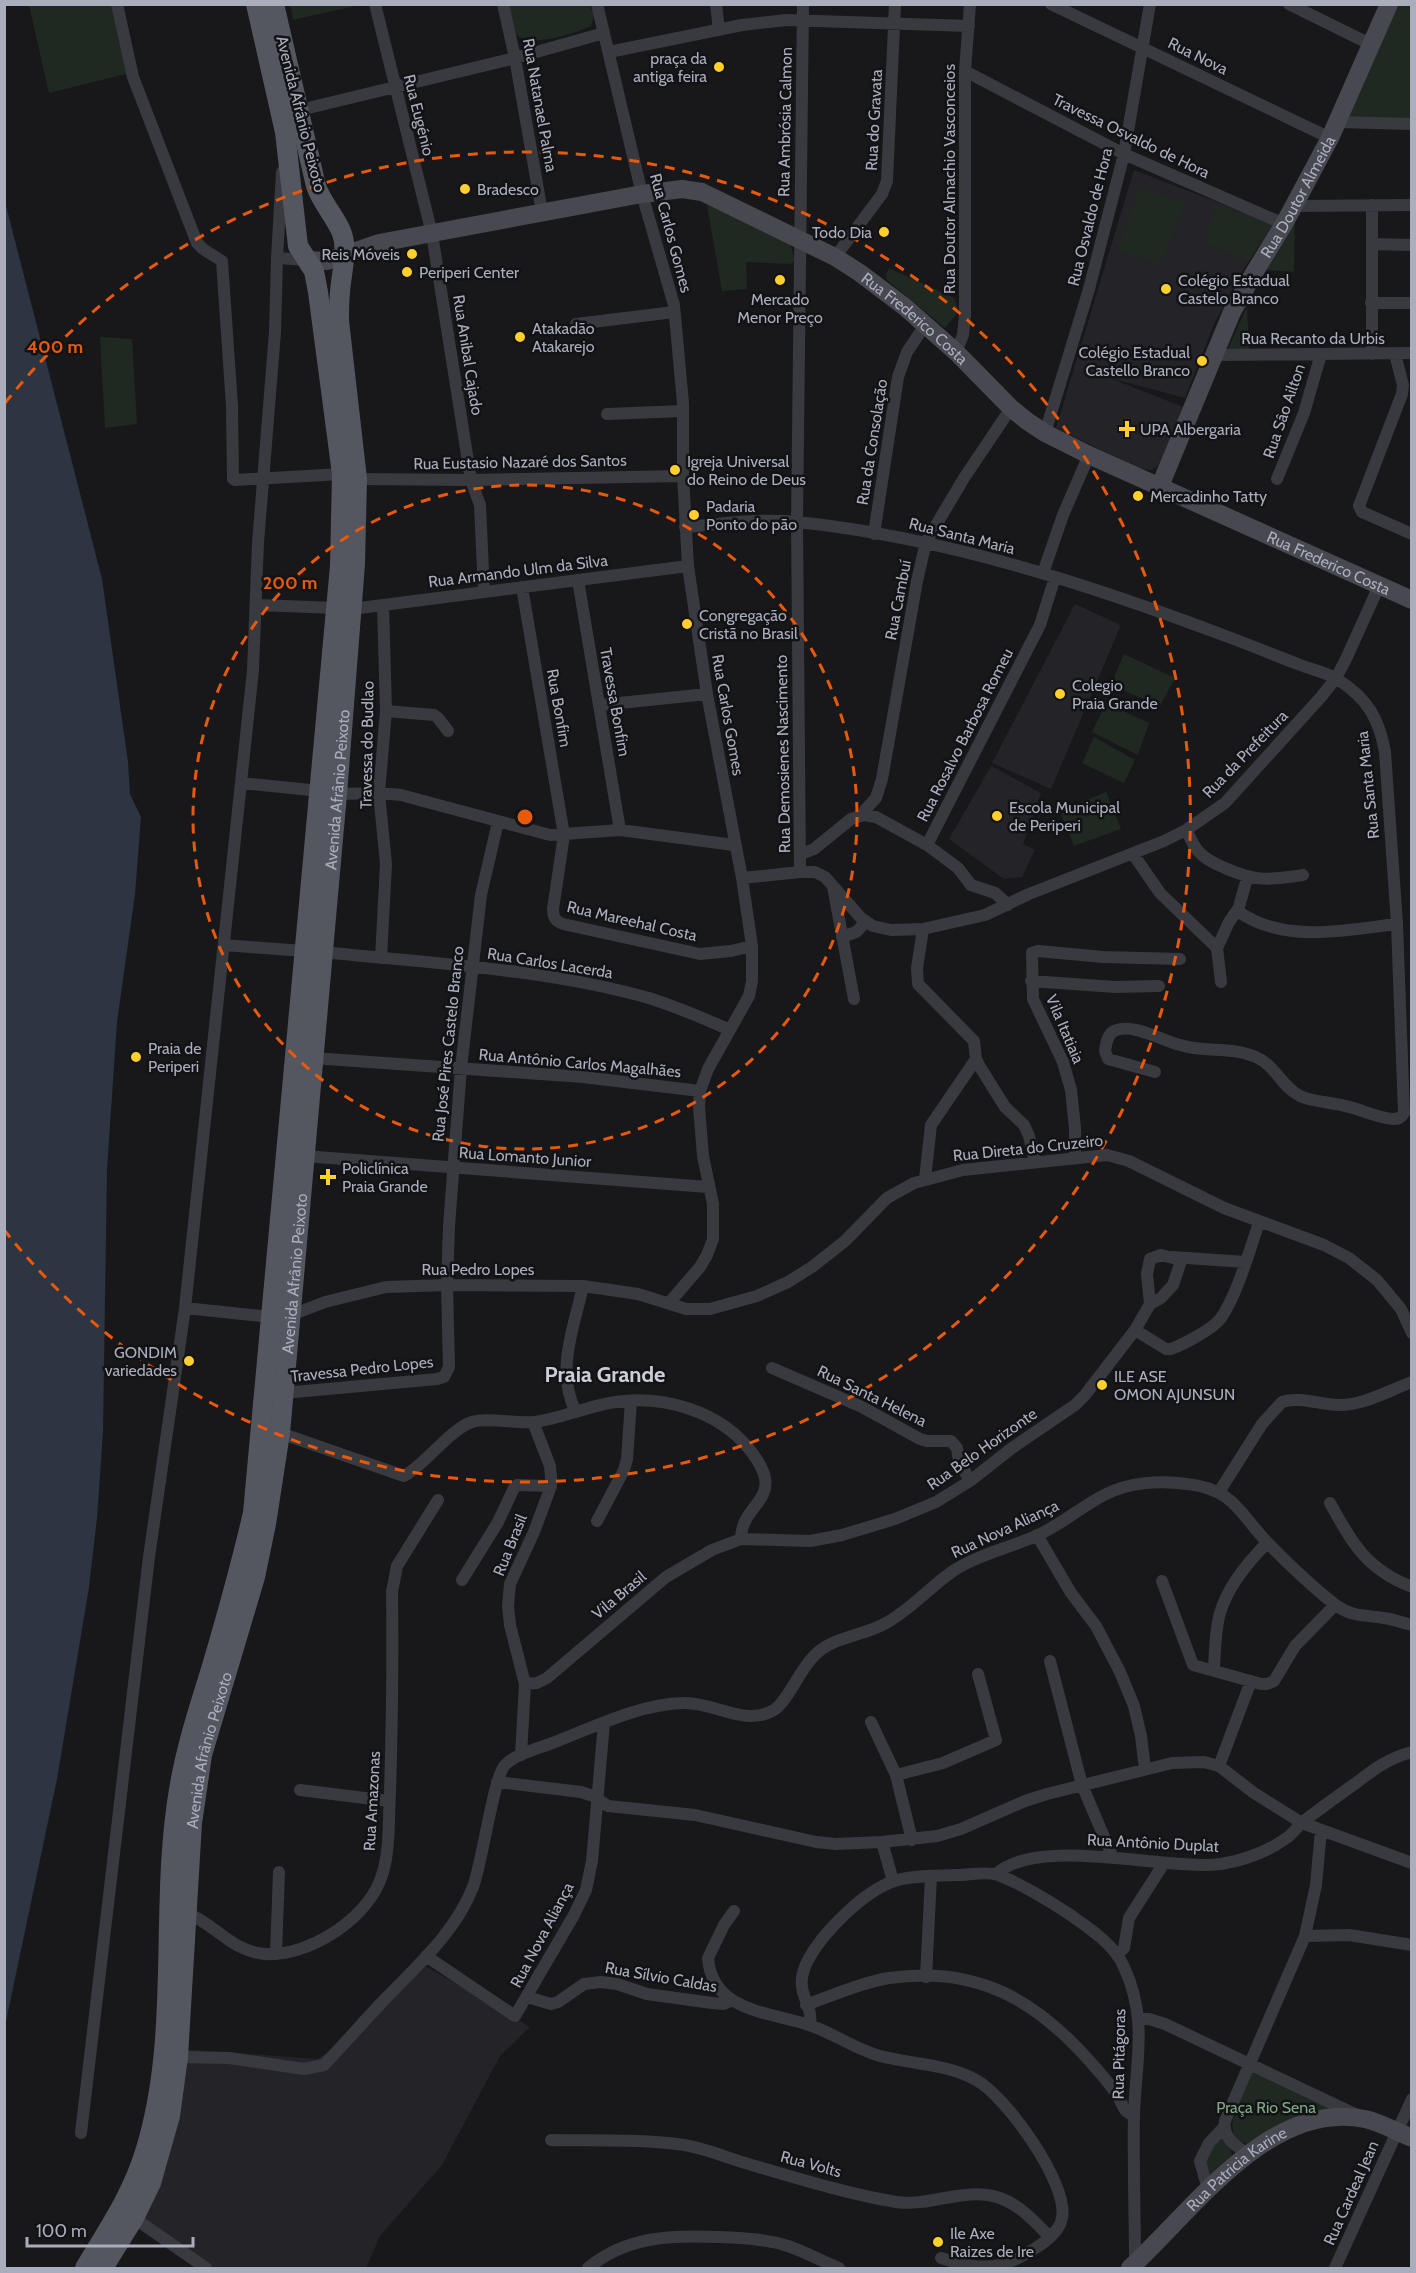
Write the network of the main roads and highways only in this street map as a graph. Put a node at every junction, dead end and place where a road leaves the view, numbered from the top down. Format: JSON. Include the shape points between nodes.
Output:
{"nodes":[{"id":1,"x":256,"y":4,"type":"edge"},
{"id":2,"x":274,"y":4,"type":"edge"},
{"id":3,"x":1389,"y":4,"type":"edge"},
{"id":4,"x":336,"y":223,"type":"junction"},
{"id":5,"x":379,"y":243,"type":"junction"},
{"id":6,"x":344,"y":255,"type":"junction"},
{"id":7,"x":307,"y":260,"type":"junction"},
{"id":8,"x":350,"y":476,"type":"junction"},
{"id":9,"x":1160,"y":486,"type":"junction"},
{"id":10,"x":1412,"y":600,"type":"edge"},
{"id":11,"x":313,"y":952,"type":"junction"},
{"id":12,"x":280,"y":1317,"type":"junction"},
{"id":13,"x":1404,"y":2135,"type":"edge"},
{"id":14,"x":1132,"y":2266,"type":"edge"},
{"id":15,"x":84,"y":2268,"type":"edge"},
{"id":16,"x":103,"y":2268,"type":"edge"}],
"edges":[{"from":1,"to":7,"type":"main road","name":"Avenida Afrânio Peixoto","via":[[285,132],[298,246]]},
{"from":2,"to":4,"type":"main road","name":"Avenida Afrânio Peixoto","via":[[316,186]]},
{"from":3,"to":9,"type":"main road","name":"Rua Doutor Almeida","via":[[1334,130],[1232,312]]},
{"from":4,"to":5,"type":"main road"},
{"from":4,"to":6,"type":"main road","name":"Avenida Afrânio Peixoto"},
{"from":5,"to":6,"type":"main road","name":"Rua Frederico Costa"},
{"from":5,"to":9,"type":"main road","name":"Rua Frederico Costa","via":[[642,194],[682,189],[702,192],[835,257],[883,290],[956,352],[1011,408],[1045,433]]},
{"from":6,"to":7,"type":"main road","via":[[322,262]]},
{"from":6,"to":8,"type":"main road","name":"Avenida Afrânio Peixoto","via":[[339,321]]},
{"from":7,"to":8,"type":"main road","name":"Avenida Afrânio Peixoto","via":[[314,271]]},
{"from":8,"to":11,"type":"main road","name":"Avenida Afrânio Peixoto","via":[[342,520],[344,608]]},
{"from":9,"to":10,"type":"main road","name":"Rua Frederico Costa"},
{"from":11,"to":12,"type":"main road","name":"Avenida Afrânio Peixoto"},
{"from":11,"to":12,"type":"main road","name":"Avenida Afrânio Peixoto","via":[[313,1058],[304,1156]]},
{"from":12,"to":15,"type":"main road","name":"Avenida Afrânio Peixoto","via":[[254,1513],[180,1785],[171,1844],[163,2054],[153,2123],[132,2187]]},
{"from":12,"to":16,"type":"main road","name":"Avenida Afrânio Peixoto","via":[[284,1393],[266,1524],[255,1577],[202,1755],[192,1823],[178,2057],[170,2116],[151,2183]]},
{"from":13,"to":14,"type":"main road","name":"Rua Patricia Karine","via":[[1365,2119],[1311,2119],[1268,2140],[1249,2155]]}]}
